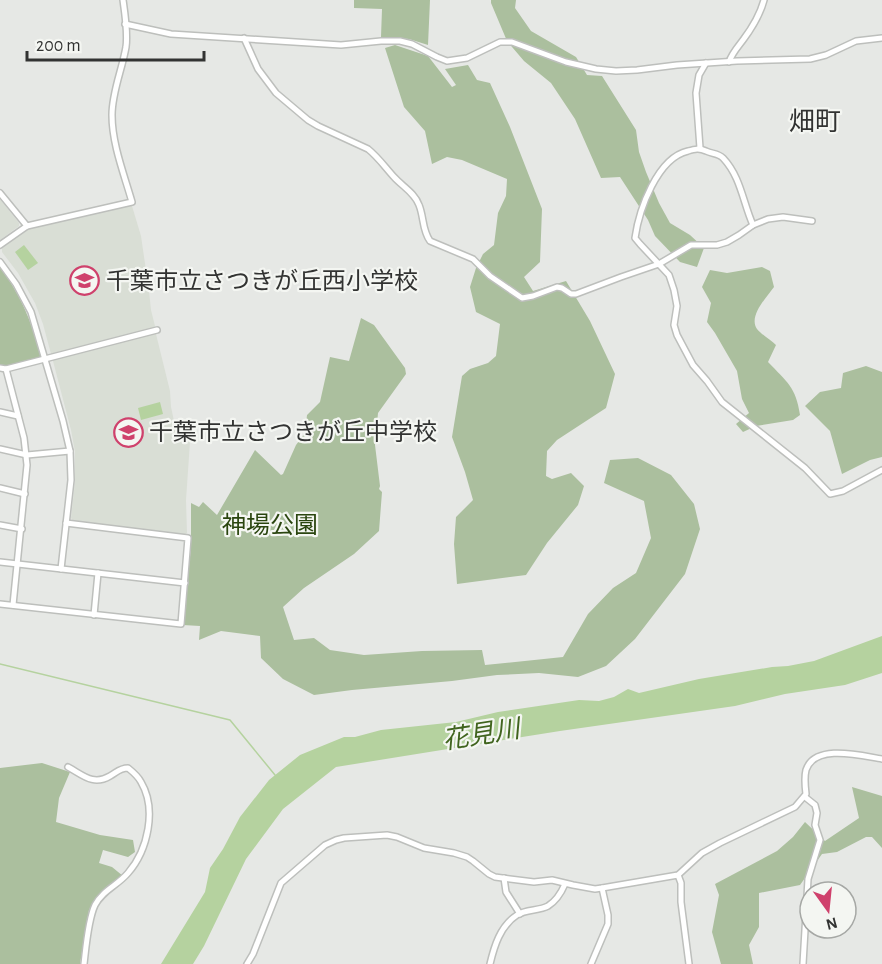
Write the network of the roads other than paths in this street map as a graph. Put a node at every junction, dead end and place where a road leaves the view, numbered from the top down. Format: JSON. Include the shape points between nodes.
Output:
{"nodes":[{"id":1,"x":123,"y":0,"type":"edge"},
{"id":2,"x":764,"y":0,"type":"edge"},
{"id":3,"x":125,"y":24,"type":"junction"},
{"id":4,"x":244,"y":38,"type":"junction"},
{"id":5,"x":882,"y":38,"type":"edge"},
{"id":6,"x":729,"y":62,"type":"junction"},
{"id":7,"x":706,"y":63,"type":"junction"},
{"id":8,"x":700,"y":148,"type":"junction"},
{"id":9,"x":0,"y":193,"type":"edge"},
{"id":10,"x":812,"y":221,"type":"dead end"},
{"id":11,"x":753,"y":225,"type":"junction"},
{"id":12,"x":27,"y":226,"type":"junction"},
{"id":13,"x":0,"y":244,"type":"edge"},
{"id":14,"x":0,"y":262,"type":"edge"},
{"id":15,"x":659,"y":264,"type":"junction"},
{"id":16,"x":157,"y":330,"type":"dead end"},
{"id":17,"x":44,"y":359,"type":"junction"},
{"id":18,"x":3,"y":368,"type":"edge"},
{"id":19,"x":0,"y":412,"type":"edge"},
{"id":20,"x":18,"y":416,"type":"junction"},
{"id":21,"x":0,"y":449,"type":"edge"},
{"id":22,"x":70,"y":451,"type":"junction"},
{"id":23,"x":27,"y":454,"type":"junction"},
{"id":24,"x":882,"y":470,"type":"edge"},
{"id":25,"x":0,"y":488,"type":"edge"},
{"id":26,"x":25,"y":494,"type":"junction"},
{"id":27,"x":66,"y":524,"type":"junction"},
{"id":28,"x":0,"y":525,"type":"edge"},
{"id":29,"x":22,"y":529,"type":"junction"},
{"id":30,"x":0,"y":562,"type":"edge"},
{"id":31,"x":18,"y":564,"type":"junction"},
{"id":32,"x":61,"y":569,"type":"junction"},
{"id":33,"x":98,"y":573,"type":"junction"},
{"id":34,"x":185,"y":584,"type":"junction"},
{"id":35,"x":0,"y":604,"type":"edge"},
{"id":36,"x":13,"y":605,"type":"junction"},
{"id":37,"x":94,"y":615,"type":"junction"},
{"id":38,"x":882,"y":759,"type":"edge"},
{"id":39,"x":68,"y":767,"type":"dead end"},
{"id":40,"x":805,"y":797,"type":"junction"},
{"id":41,"x":678,"y":875,"type":"junction"},
{"id":42,"x":504,"y":878,"type":"junction"},
{"id":43,"x":566,"y":884,"type":"junction"},
{"id":44,"x":602,"y":888,"type":"junction"},
{"id":45,"x":520,"y":914,"type":"junction"},
{"id":46,"x":84,"y":964,"type":"edge"},
{"id":47,"x":247,"y":964,"type":"edge"},
{"id":48,"x":490,"y":964,"type":"edge"},
{"id":49,"x":591,"y":964,"type":"edge"},
{"id":50,"x":689,"y":964,"type":"edge"},
{"id":51,"x":803,"y":964,"type":"edge"}],
"edges":[{"from":1,"to":3,"type":"street"},
{"from":2,"to":6,"type":"street"},
{"from":3,"to":4,"type":"street","via":[[171,34]]},
{"from":3,"to":12,"type":"street","via":[[126,46],[112,122],[132,202]]},
{"from":4,"to":7,"type":"street","via":[[341,45],[400,41],[447,61],[512,42],[566,62],[616,71]]},
{"from":4,"to":15,"type":"street","via":[[258,69],[276,93],[308,120],[368,149],[416,198],[429,241],[473,259],[522,298],[557,287],[576,294]]},
{"from":5,"to":6,"type":"street","via":[[856,41],[817,58]]},
{"from":6,"to":7,"type":"street"},
{"from":7,"to":8,"type":"street","via":[[696,93]]},
{"from":8,"to":11,"type":"street","via":[[723,158],[740,185]]},
{"from":8,"to":15,"type":"street","via":[[678,154],[663,167],[638,222],[635,238]]},
{"from":9,"to":12,"type":"street"},
{"from":10,"to":11,"type":"street","via":[[783,217]]},
{"from":11,"to":15,"type":"street","via":[[727,242],[691,245]]},
{"from":12,"to":13,"type":"street"},
{"from":14,"to":17,"type":"street","via":[[31,312]]},
{"from":15,"to":24,"type":"street","via":[[669,275],[674,290],[677,335],[693,365],[722,402],[805,468],[830,494]]},
{"from":16,"to":17,"type":"street"},
{"from":17,"to":18,"type":"street"},
{"from":17,"to":22,"type":"street"},
{"from":18,"to":20,"type":"street"},
{"from":19,"to":20,"type":"street"},
{"from":20,"to":23,"type":"street"},
{"from":21,"to":23,"type":"street"},
{"from":22,"to":23,"type":"street"},
{"from":22,"to":27,"type":"street"},
{"from":23,"to":26,"type":"street"},
{"from":25,"to":26,"type":"street"},
{"from":26,"to":29,"type":"street"},
{"from":27,"to":32,"type":"street"},
{"from":27,"to":34,"type":"street","via":[[188,538]]},
{"from":28,"to":29,"type":"street"},
{"from":29,"to":31,"type":"street"},
{"from":30,"to":31,"type":"street"},
{"from":31,"to":32,"type":"street"},
{"from":31,"to":36,"type":"street"},
{"from":32,"to":33,"type":"street"},
{"from":33,"to":34,"type":"street"},
{"from":33,"to":37,"type":"street"},
{"from":34,"to":37,"type":"street","via":[[181,624]]},
{"from":35,"to":36,"type":"street"},
{"from":36,"to":37,"type":"street"},
{"from":38,"to":40,"type":"street","via":[[826,753],[807,768]]},
{"from":39,"to":46,"type":"street","via":[[92,781],[128,768],[140,781],[149,812],[139,856],[93,910]]},
{"from":40,"to":41,"type":"street","via":[[795,807],[702,854]]},
{"from":40,"to":51,"type":"street","via":[[815,805],[820,840],[808,879]]},
{"from":41,"to":44,"type":"street"},
{"from":41,"to":50,"type":"street"},
{"from":42,"to":43,"type":"street"},
{"from":42,"to":45,"type":"street"},
{"from":42,"to":47,"type":"street","via":[[489,874],[454,853],[424,848],[397,837],[336,840],[281,883]]},
{"from":43,"to":44,"type":"street"},
{"from":43,"to":45,"type":"street","via":[[547,907]]},
{"from":44,"to":49,"type":"street","via":[[608,924]]},
{"from":45,"to":48,"type":"street","via":[[502,932]]}]}
